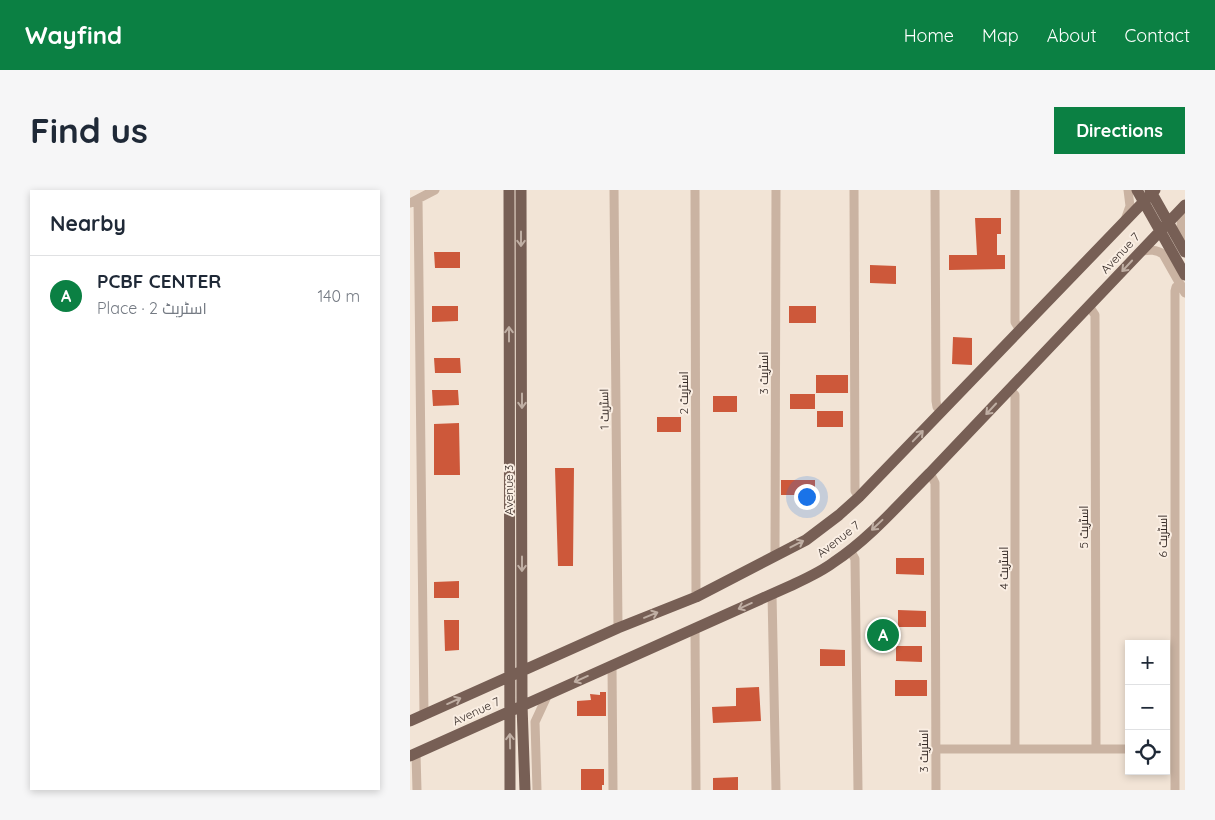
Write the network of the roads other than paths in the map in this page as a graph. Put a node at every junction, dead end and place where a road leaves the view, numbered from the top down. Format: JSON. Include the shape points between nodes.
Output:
{"nodes":[{"id":1,"x":435,"y":190,"type":"edge"},
{"id":2,"x":509,"y":190,"type":"edge"},
{"id":3,"x":521,"y":190,"type":"edge"},
{"id":4,"x":614,"y":190,"type":"edge"},
{"id":5,"x":695,"y":190,"type":"edge"},
{"id":6,"x":776,"y":190,"type":"edge"},
{"id":7,"x":854,"y":190,"type":"edge"},
{"id":8,"x":935,"y":190,"type":"edge"},
{"id":9,"x":1015,"y":190,"type":"edge"},
{"id":10,"x":1128,"y":190,"type":"edge"},
{"id":11,"x":1138,"y":190,"type":"edge"},
{"id":12,"x":1150,"y":194,"type":"edge"},
{"id":13,"x":414,"y":201,"type":"edge"},
{"id":14,"x":1184,"y":207,"type":"edge"},
{"id":15,"x":1127,"y":218,"type":"junction"},
{"id":16,"x":1152,"y":218,"type":"junction"},
{"id":17,"x":1168,"y":222,"type":"junction"},
{"id":18,"x":1160,"y":231,"type":"junction"},
{"id":19,"x":1185,"y":238,"type":"edge"},
{"id":20,"x":1141,"y":251,"type":"junction"},
{"id":21,"x":1180,"y":256,"type":"edge"},
{"id":22,"x":1184,"y":284,"type":"edge"},
{"id":23,"x":1089,"y":306,"type":"junction"},
{"id":24,"x":1020,"y":330,"type":"junction"},
{"id":25,"x":1009,"y":389,"type":"junction"},
{"id":26,"x":942,"y":411,"type":"junction"},
{"id":27,"x":930,"y":474,"type":"junction"},
{"id":28,"x":858,"y":497,"type":"junction"},
{"id":29,"x":850,"y":550,"type":"junction"},
{"id":30,"x":775,"y":555,"type":"junction"},
{"id":31,"x":772,"y":594,"type":"junction"},
{"id":32,"x":696,"y":597,"type":"junction"},
{"id":33,"x":618,"y":628,"type":"junction"},
{"id":34,"x":695,"y":628,"type":"junction"},
{"id":35,"x":612,"y":665,"type":"junction"},
{"id":36,"x":523,"y":672,"type":"junction"},
{"id":37,"x":511,"y":676,"type":"junction"},
{"id":38,"x":548,"y":693,"type":"junction"},
{"id":39,"x":522,"y":705,"type":"junction"},
{"id":40,"x":509,"y":711,"type":"junction"},
{"id":41,"x":424,"y":715,"type":"junction"},
{"id":42,"x":410,"y":721,"type":"edge"},
{"id":43,"x":529,"y":743,"type":"junction"},
{"id":44,"x":936,"y":749,"type":"junction"},
{"id":45,"x":1015,"y":749,"type":"junction"},
{"id":46,"x":1096,"y":749,"type":"junction"},
{"id":47,"x":1125,"y":749,"type":"edge"},
{"id":48,"x":1171,"y":750,"type":"edge"},
{"id":49,"x":413,"y":755,"type":"edge"},
{"id":50,"x":417,"y":790,"type":"edge"},
{"id":51,"x":510,"y":790,"type":"edge"},
{"id":52,"x":525,"y":790,"type":"edge"},
{"id":53,"x":537,"y":790,"type":"edge"},
{"id":54,"x":613,"y":790,"type":"edge"},
{"id":55,"x":696,"y":790,"type":"edge"},
{"id":56,"x":776,"y":790,"type":"edge"},
{"id":57,"x":858,"y":790,"type":"edge"},
{"id":58,"x":936,"y":790,"type":"edge"},
{"id":59,"x":1176,"y":790,"type":"edge"}],
"edges":[{"from":1,"to":13,"type":"street"},
{"from":37,"to":2,"type":"main road","name":"Avenue 3","one_way":true},
{"from":3,"to":36,"type":"main road","name":"Avenue 3","one_way":true},
{"from":4,"to":33,"type":"street","name":"اسٹریٹ 1"},
{"from":5,"to":32,"type":"street","name":"اسٹریٹ 2"},
{"from":6,"to":30,"type":"street","name":"اسٹریٹ 3"},
{"from":7,"to":28,"type":"street","via":[[855,491]]},
{"from":8,"to":26,"type":"street","via":[[936,402]]},
{"from":9,"to":24,"type":"street","via":[[1015,322]]},
{"from":10,"to":15,"type":"street","via":[[1130,206]]},
{"from":11,"to":12,"type":"main road"},
{"from":12,"to":15,"type":"main road","name":"Avenue 7"},
{"from":12,"to":16,"type":"main road"},
{"from":12,"to":17,"type":"main road"},
{"from":13,"to":41,"type":"street"},
{"from":14,"to":17,"type":"main road","name":"Avenue 7"},
{"from":14,"to":19,"type":"street","via":[[1181,227]]},
{"from":15,"to":16,"type":"main road","via":[[1138,215]]},
{"from":15,"to":24,"type":"main road","name":"Avenue 7"},
{"from":16,"to":18,"type":"main road"},
{"from":17,"to":18,"type":"main road","name":"Avenue 7"},
{"from":17,"to":21,"type":"main road"},
{"from":18,"to":20,"type":"main road","name":"Avenue 7"},
{"from":18,"to":21,"type":"main road"},
{"from":20,"to":21,"type":"street"},
{"from":20,"to":23,"type":"main road","name":"Avenue 7","one_way":true},
{"from":21,"to":22,"type":"main road"},
{"from":22,"to":48,"type":"street","name":"اسٹریٹ 6","via":[[1174,292]]},
{"from":23,"to":25,"type":"main road","name":"Avenue 7"},
{"from":23,"to":46,"type":"street","name":"اسٹریٹ 5","via":[[1095,315]]},
{"from":24,"to":26,"type":"main road","name":"Avenue 7"},
{"from":25,"to":27,"type":"main road","name":"Avenue 7","one_way":true},
{"from":25,"to":45,"type":"street","name":"اسٹریٹ 4","via":[[1015,395]]},
{"from":28,"to":26,"type":"main road","name":"Avenue 7","one_way":true},
{"from":27,"to":29,"type":"main road","name":"Avenue 7","one_way":true},
{"from":27,"to":44,"type":"street","name":"اسٹریٹ 3","via":[[935,483]]},
{"from":30,"to":28,"type":"main road","name":"Avenue 7","one_way":true,"via":[[822,529]]},
{"from":29,"to":31,"type":"main road","name":"Avenue 7","via":[[833,563]]},
{"from":29,"to":57,"type":"street","via":[[855,559]]},
{"from":30,"to":32,"type":"main road","name":"Avenue 7"},
{"from":31,"to":34,"type":"main road","name":"Avenue 7","one_way":true},
{"from":31,"to":56,"type":"street"},
{"from":33,"to":32,"type":"main road","name":"Avenue 7","one_way":true},
{"from":33,"to":36,"type":"main road","name":"Avenue 7"},
{"from":34,"to":35,"type":"main road","name":"Avenue 7"},
{"from":34,"to":55,"type":"street"},
{"from":35,"to":38,"type":"main road","name":"Avenue 7","one_way":true},
{"from":35,"to":54,"type":"street"},
{"from":36,"to":37,"type":"main road","name":"Avenue 7"},
{"from":36,"to":39,"type":"main road","name":"Avenue 3"},
{"from":37,"to":40,"type":"main road","name":"Avenue 3"},
{"from":41,"to":37,"type":"main road","name":"Avenue 7","one_way":true},
{"from":38,"to":39,"type":"main road","name":"Avenue 7"},
{"from":38,"to":43,"type":"street","via":[[534,722]]},
{"from":39,"to":40,"type":"main road","name":"Avenue 7"},
{"from":39,"to":43,"type":"main road","name":"Avenue 3"},
{"from":40,"to":49,"type":"main road","name":"Avenue 7"},
{"from":51,"to":40,"type":"main road","name":"Avenue 3","one_way":true},
{"from":41,"to":42,"type":"main road","name":"Avenue 7"},
{"from":43,"to":52,"type":"main road","name":"Avenue 3"},
{"from":43,"to":53,"type":"street"},
{"from":44,"to":45,"type":"street"},
{"from":44,"to":58,"type":"street","name":"اسٹریٹ 3"},
{"from":45,"to":46,"type":"street"},
{"from":46,"to":47,"type":"street"},
{"from":48,"to":59,"type":"street","name":"اسٹریٹ 6"},
{"from":49,"to":50,"type":"street"}]}
